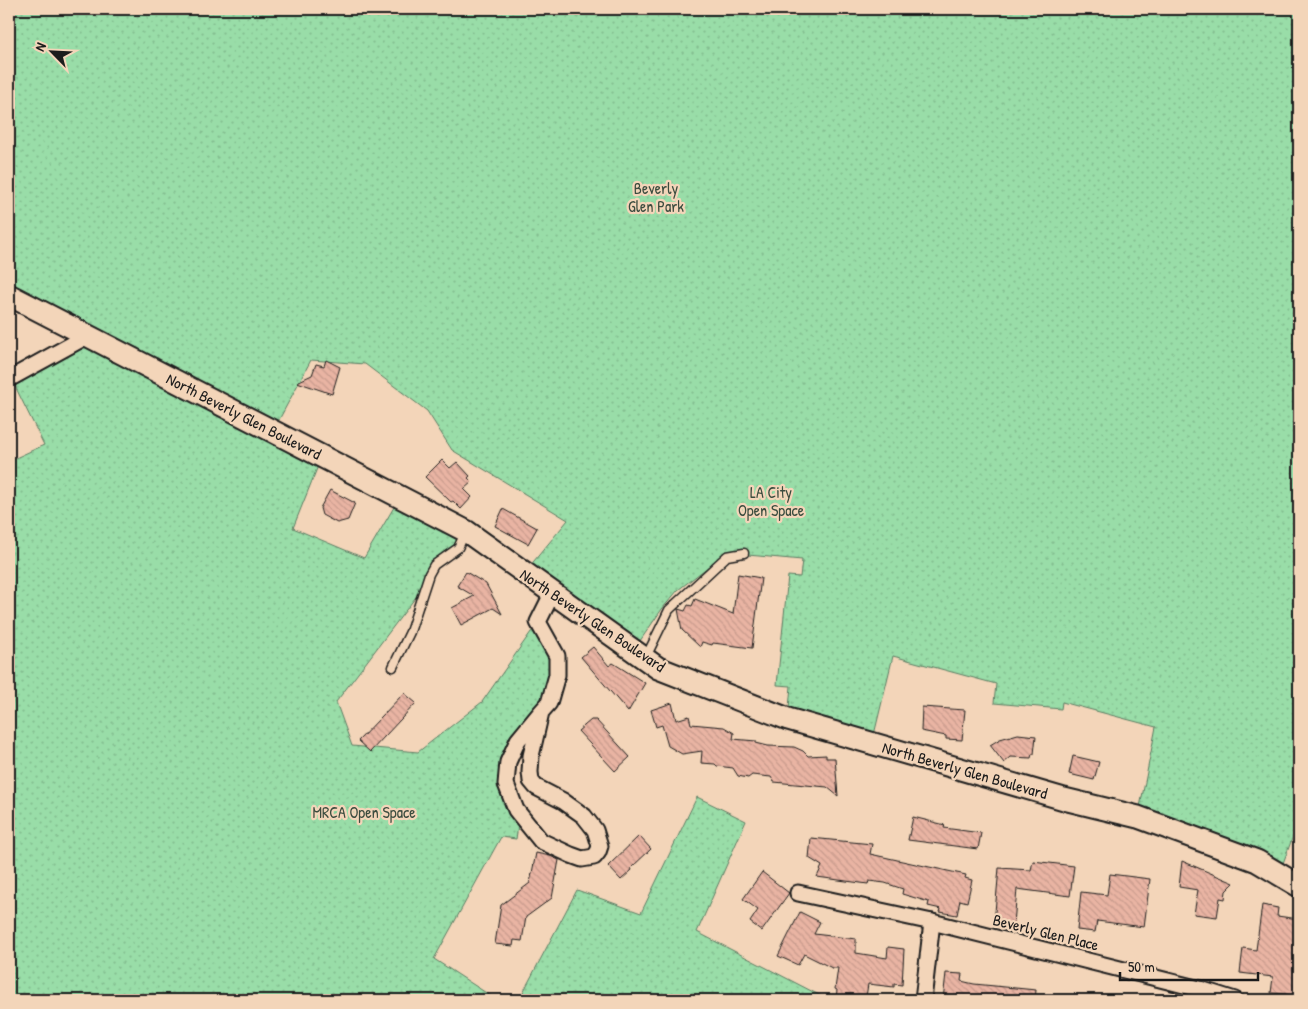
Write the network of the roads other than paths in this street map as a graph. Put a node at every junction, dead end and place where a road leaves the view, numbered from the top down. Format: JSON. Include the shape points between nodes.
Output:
{"nodes":[{"id":1,"x":9,"y":295,"type":"edge"},
{"id":2,"x":89,"y":335,"type":"junction"},
{"id":3,"x":9,"y":379,"type":"edge"},
{"id":4,"x":466,"y":531,"type":"junction"},
{"id":5,"x":744,"y":553,"type":"dead end"},
{"id":6,"x":552,"y":594,"type":"junction"},
{"id":7,"x":645,"y":659,"type":"junction"},
{"id":8,"x":393,"y":667,"type":"dead end"},
{"id":9,"x":541,"y":712,"type":"junction"},
{"id":10,"x":1299,"y":886,"type":"edge"},
{"id":11,"x":798,"y":893,"type":"dead end"},
{"id":12,"x":932,"y":922,"type":"junction"},
{"id":13,"x":923,"y":1000,"type":"edge"},
{"id":14,"x":1234,"y":1000,"type":"edge"}],
"edges":[{"from":1,"to":2,"type":"main road","name":"North Beverly Glen Boulevard"},
{"from":2,"to":3,"type":"street"},
{"from":2,"to":4,"type":"main road","name":"North Beverly Glen Boulevard"},
{"from":4,"to":6,"type":"main road","name":"North Beverly Glen Boulevard"},
{"from":4,"to":8,"type":"lane","via":[[458,548],[434,564],[410,632]]},
{"from":5,"to":7,"type":"lane","via":[[727,556],[669,610]]},
{"from":6,"to":7,"type":"main road","name":"North Beverly Glen Boulevard"},
{"from":6,"to":9,"type":"street","via":[[538,622],[557,656],[557,675],[549,702]]},
{"from":7,"to":10,"type":"main road","name":"North Beverly Glen Boulevard","via":[[658,668],[788,719],[1064,799],[1138,817],[1256,861]]},
{"from":9,"to":9,"type":"street","via":[[518,740],[508,762],[506,784],[516,810],[541,841],[570,856],[594,857],[600,846],[595,830],[584,816],[536,787],[532,781],[531,756]]},
{"from":11,"to":12,"type":"street","name":"Beverly Glen Place"},
{"from":12,"to":13,"type":"street"},
{"from":12,"to":14,"type":"street","name":"Beverly Glen Place"}]}
